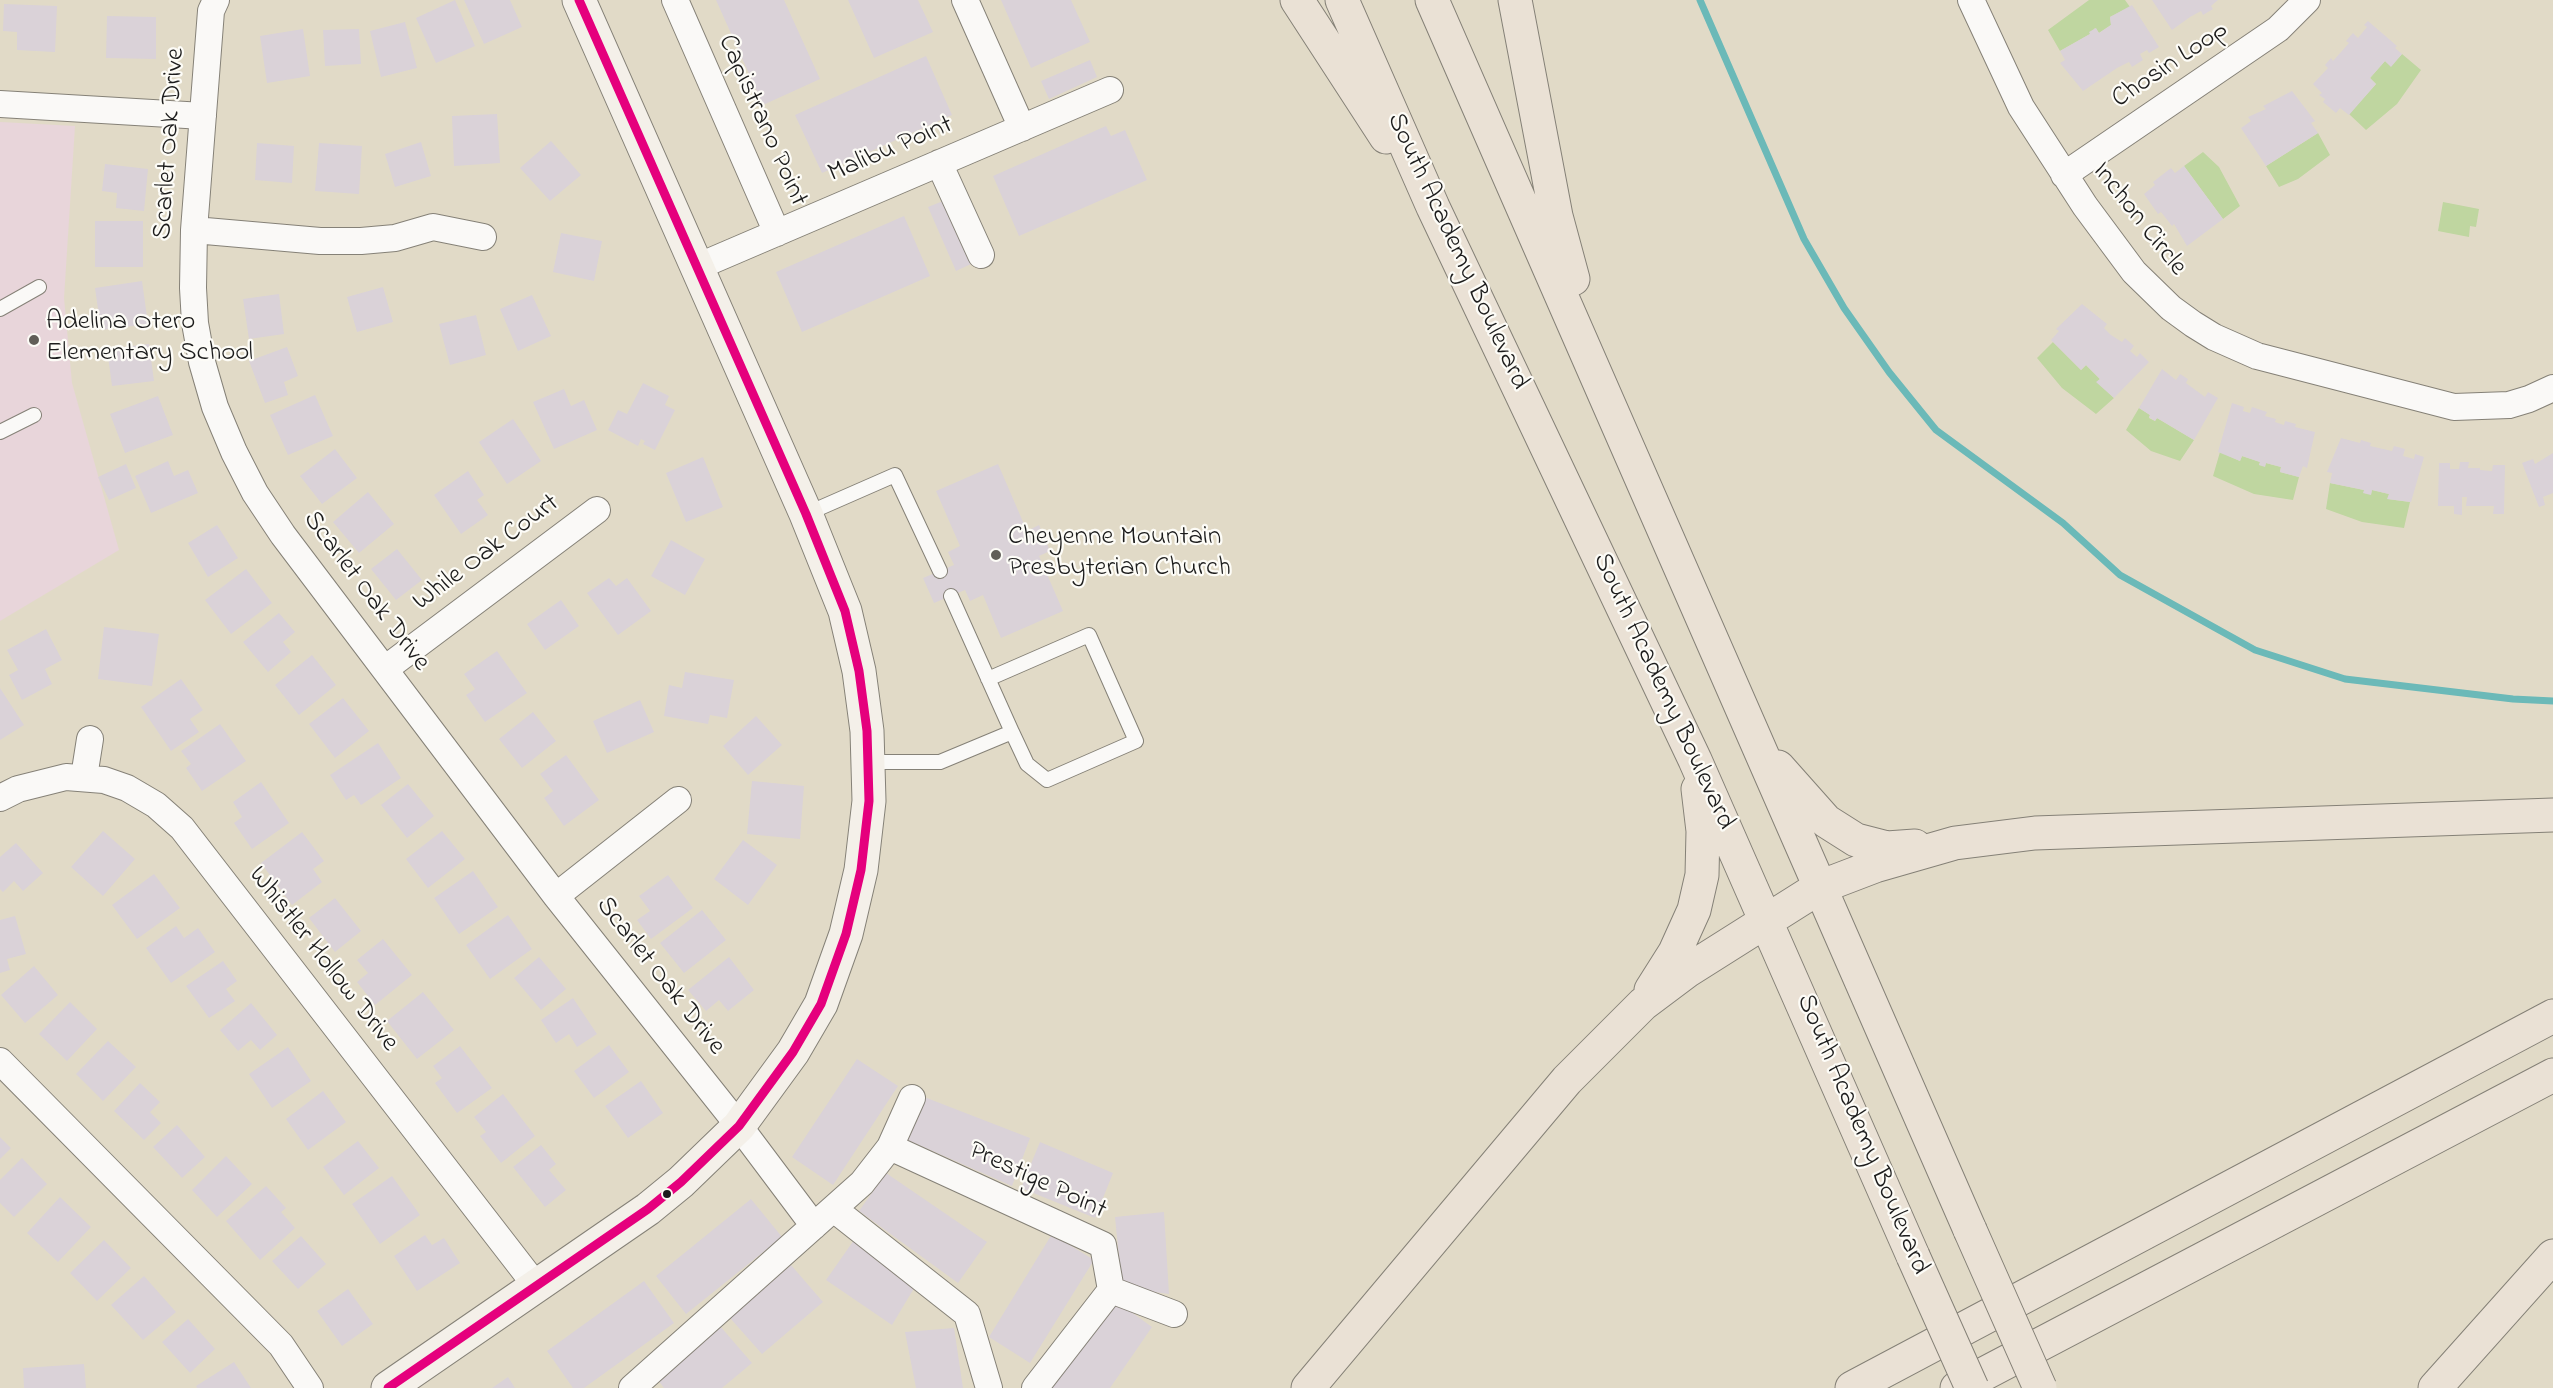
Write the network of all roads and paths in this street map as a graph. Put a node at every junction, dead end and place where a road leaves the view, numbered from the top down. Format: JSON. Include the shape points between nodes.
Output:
{"nodes":[{"id":1,"x":216,"y":0,"type":"edge"},
{"id":2,"x":579,"y":0,"type":"edge"},
{"id":3,"x":675,"y":0,"type":"edge"},
{"id":4,"x":964,"y":0,"type":"edge"},
{"id":5,"x":1297,"y":0,"type":"edge"},
{"id":6,"x":1342,"y":0,"type":"edge"},
{"id":7,"x":1432,"y":0,"type":"edge"},
{"id":8,"x":1515,"y":0,"type":"edge"},
{"id":9,"x":1971,"y":0,"type":"edge"},
{"id":10,"x":2307,"y":0,"type":"edge"},
{"id":11,"x":1110,"y":90,"type":"dead end"},
{"id":12,"x":0,"y":104,"type":"edge"},
{"id":13,"x":203,"y":116,"type":"junction"},
{"id":14,"x":1022,"y":128,"type":"junction"},
{"id":15,"x":939,"y":163,"type":"junction"},
{"id":16,"x":2064,"y":175,"type":"junction"},
{"id":17,"x":1433,"y":207,"type":"junction"},
{"id":18,"x":194,"y":230,"type":"junction"},
{"id":19,"x":777,"y":233,"type":"junction"},
{"id":20,"x":483,"y":237,"type":"dead end"},
{"id":21,"x":981,"y":255,"type":"dead end"},
{"id":22,"x":697,"y":267,"type":"junction"},
{"id":23,"x":39,"y":288,"type":"dead end"},
{"id":24,"x":0,"y":309,"type":"edge"},
{"id":25,"x":2553,"y":388,"type":"edge"},
{"id":26,"x":1614,"y":413,"type":"junction"},
{"id":27,"x":34,"y":415,"type":"dead end"},
{"id":28,"x":0,"y":432,"type":"edge"},
{"id":29,"x":597,"y":510,"type":"dead end"},
{"id":30,"x":806,"y":514,"type":"junction"},
{"id":31,"x":940,"y":571,"type":"dead end"},
{"id":32,"x":951,"y":596,"type":"dead end"},
{"id":33,"x":385,"y":669,"type":"junction"},
{"id":34,"x":988,"y":679,"type":"junction"},
{"id":35,"x":1012,"y":732,"type":"junction"},
{"id":36,"x":90,"y":740,"type":"dead end"},
{"id":37,"x":1756,"y":741,"type":"junction"},
{"id":38,"x":1695,"y":760,"type":"junction"},
{"id":39,"x":868,"y":762,"type":"junction"},
{"id":40,"x":84,"y":777,"type":"junction"},
{"id":41,"x":0,"y":798,"type":"edge"},
{"id":42,"x":678,"y":800,"type":"dead end"},
{"id":43,"x":2553,"y":815,"type":"edge"},
{"id":44,"x":1955,"y":843,"type":"junction"},
{"id":45,"x":1820,"y":887,"type":"junction"},
{"id":46,"x":556,"y":896,"type":"junction"},
{"id":47,"x":1767,"y":918,"type":"junction"},
{"id":48,"x":1643,"y":1004,"type":"junction"},
{"id":49,"x":2553,"y":1016,"type":"edge"},
{"id":50,"x":0,"y":1061,"type":"edge"},
{"id":51,"x":2553,"y":1075,"type":"edge"},
{"id":52,"x":912,"y":1098,"type":"dead end"},
{"id":53,"x":739,"y":1126,"type":"junction"},
{"id":54,"x":890,"y":1147,"type":"junction"},
{"id":55,"x":835,"y":1210,"type":"junction"},
{"id":56,"x":814,"y":1226,"type":"junction"},
{"id":57,"x":2553,"y":1256,"type":"edge"},
{"id":58,"x":537,"y":1287,"type":"junction"},
{"id":59,"x":1111,"y":1290,"type":"junction"},
{"id":60,"x":1174,"y":1314,"type":"dead end"},
{"id":61,"x":398,"y":1385,"type":"edge"},
{"id":62,"x":310,"y":1388,"type":"edge"},
{"id":63,"x":632,"y":1388,"type":"edge"},
{"id":64,"x":989,"y":1388,"type":"edge"},
{"id":65,"x":1035,"y":1388,"type":"edge"},
{"id":66,"x":1308,"y":1388,"type":"edge"},
{"id":67,"x":1852,"y":1388,"type":"edge"},
{"id":68,"x":1957,"y":1388,"type":"edge"},
{"id":69,"x":1972,"y":1388,"type":"edge"},
{"id":70,"x":2040,"y":1388,"type":"edge"},
{"id":71,"x":2435,"y":1388,"type":"edge"}],
"edges":[{"from":1,"to":13,"type":"street","name":"Scarlet Oak Drive","via":[[211,11]]},
{"from":2,"to":22,"type":"street"},
{"from":3,"to":19,"type":"street","name":"Capistrano Point"},
{"from":4,"to":14,"type":"street"},
{"from":5,"to":17,"type":"highway"},
{"from":6,"to":17,"type":"highway","name":"South Academy Boulevard"},
{"from":7,"to":26,"type":"highway"},
{"from":8,"to":26,"type":"highway","via":[[1556,216]]},
{"from":9,"to":16,"type":"street","name":"Inchon Circle","via":[[2012,90]]},
{"from":10,"to":16,"type":"street","name":"Chosin Loop","via":[[2278,29]]},
{"from":11,"to":14,"type":"street","name":"Malibu Point"},
{"from":12,"to":13,"type":"street"},
{"from":13,"to":18,"type":"street","name":"Scarlet Oak Drive"},
{"from":14,"to":15,"type":"street","name":"Malibu Point"},
{"from":15,"to":19,"type":"street","name":"Malibu Point"},
{"from":15,"to":21,"type":"street"},
{"from":16,"to":25,"type":"street","name":"Inchon Circle","via":[[2138,276],[2171,308],[2233,346],[2290,366],[2454,407],[2509,405]]},
{"from":17,"to":38,"type":"highway","name":"South Academy Boulevard"},
{"from":18,"to":20,"type":"street","via":[[361,241],[395,238],[433,227]]},
{"from":18,"to":33,"type":"street","name":"Scarlet Oak Drive","via":[[195,323],[202,362],[234,452],[283,535]]},
{"from":19,"to":22,"type":"street","name":"Malibu Point"},
{"from":22,"to":30,"type":"street"},
{"from":23,"to":24,"type":"lane"},
{"from":26,"to":37,"type":"highway"},
{"from":27,"to":28,"type":"lane"},
{"from":29,"to":33,"type":"street","name":"While Oak Court"},
{"from":30,"to":31,"type":"lane","via":[[895,475]]},
{"from":30,"to":39,"type":"street","via":[[845,611],[859,670]]},
{"from":32,"to":34,"type":"lane"},
{"from":33,"to":46,"type":"street","name":"Scarlet Oak Drive"},
{"from":34,"to":35,"type":"lane"},
{"from":34,"to":35,"type":"lane","via":[[1089,635],[1136,741],[1047,780],[1027,764]]},
{"from":35,"to":39,"type":"lane","via":[[940,762]]},
{"from":36,"to":40,"type":"street"},
{"from":37,"to":44,"type":"highway","via":[[1827,821],[1856,840],[1887,848]]},
{"from":37,"to":45,"type":"highway"},
{"from":38,"to":47,"type":"highway","name":"South Academy Boulevard"},
{"from":38,"to":48,"type":"highway","via":[[1703,831],[1702,876],[1694,910],[1675,952]]},
{"from":39,"to":53,"type":"street","via":[[869,801],[861,870],[846,934],[821,1004],[793,1052]]},
{"from":40,"to":41,"type":"street","name":"Whistler Hollow Drive","via":[[39,783]]},
{"from":40,"to":58,"type":"street","name":"Whistler Hollow Drive","via":[[127,788],[183,828]]},
{"from":42,"to":46,"type":"street"},
{"from":43,"to":44,"type":"highway","via":[[2035,833]]},
{"from":44,"to":45,"type":"highway"},
{"from":45,"to":47,"type":"highway"},
{"from":45,"to":70,"type":"highway","bridge":true},
{"from":46,"to":53,"type":"street","name":"Scarlet Oak Drive"},
{"from":47,"to":48,"type":"highway"},
{"from":47,"to":69,"type":"highway","name":"South Academy Boulevard","bridge":true},
{"from":48,"to":66,"type":"highway","via":[[1567,1080]]},
{"from":49,"to":67,"type":"highway"},
{"from":50,"to":62,"type":"street","via":[[281,1345]]},
{"from":51,"to":68,"type":"highway"},
{"from":52,"to":54,"type":"street"},
{"from":53,"to":56,"type":"street"},
{"from":53,"to":58,"type":"street","via":[[648,1209]]},
{"from":54,"to":55,"type":"street"},
{"from":54,"to":59,"type":"street","name":"Prestige Point","via":[[1103,1245]]},
{"from":55,"to":56,"type":"street"},
{"from":55,"to":64,"type":"street","via":[[967,1314]]},
{"from":56,"to":63,"type":"street"},
{"from":57,"to":71,"type":"highway"},
{"from":58,"to":61,"type":"street"},
{"from":59,"to":60,"type":"street"},
{"from":59,"to":65,"type":"street"}]}
